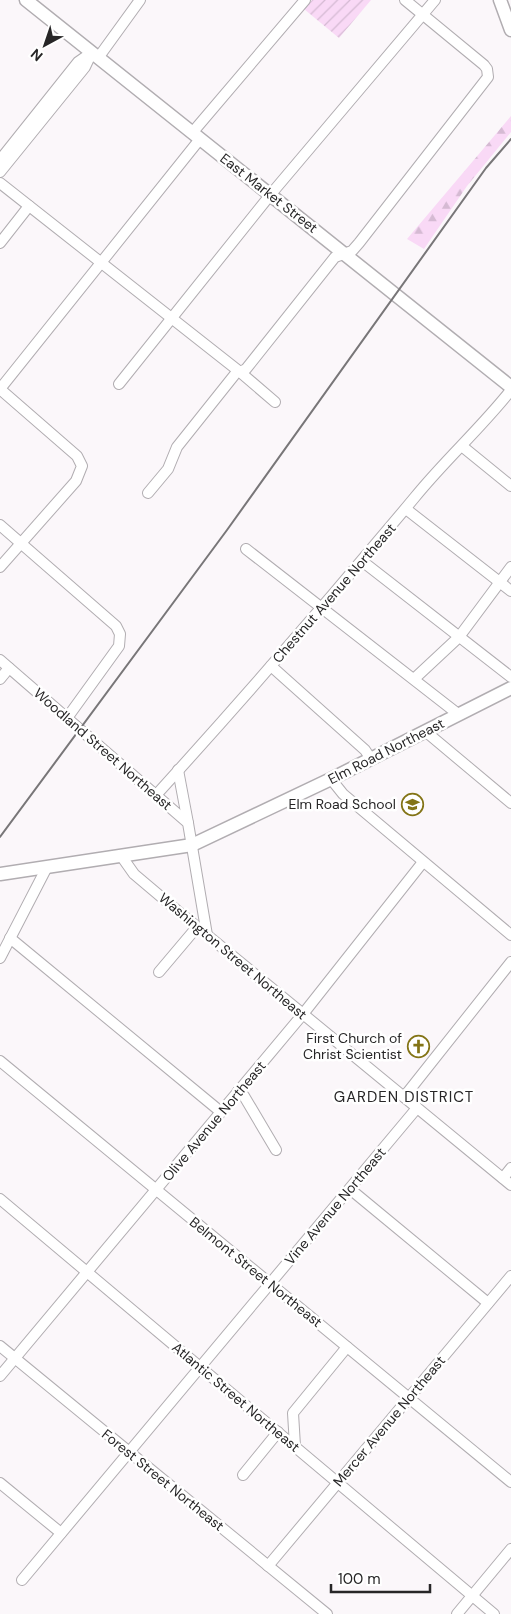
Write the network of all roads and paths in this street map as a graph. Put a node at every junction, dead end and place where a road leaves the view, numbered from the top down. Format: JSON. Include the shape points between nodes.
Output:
{"nodes":[{"id":1,"x":26,"y":0,"type":"edge"},
{"id":2,"x":140,"y":0,"type":"edge"},
{"id":3,"x":305,"y":0,"type":"edge"},
{"id":4,"x":405,"y":0,"type":"edge"},
{"id":5,"x":435,"y":0,"type":"edge"},
{"id":6,"x":500,"y":0,"type":"edge"},
{"id":7,"x":423,"y":15,"type":"junction"},
{"id":8,"x":511,"y":30,"type":"edge"},
{"id":9,"x":95,"y":55,"type":"junction"},
{"id":10,"x":196,"y":136,"type":"junction"},
{"id":11,"x":0,"y":160,"type":"edge"},
{"id":12,"x":0,"y":172,"type":"edge"},
{"id":13,"x":0,"y":183,"type":"edge"},
{"id":14,"x":271,"y":194,"type":"junction"},
{"id":15,"x":29,"y":206,"type":"junction"},
{"id":16,"x":0,"y":243,"type":"edge"},
{"id":17,"x":345,"y":254,"type":"junction"},
{"id":18,"x":101,"y":263,"type":"junction"},
{"id":19,"x":172,"y":319,"type":"junction"},
{"id":20,"x":240,"y":372,"type":"junction"},
{"id":21,"x":119,"y":384,"type":"dead end"},
{"id":22,"x":0,"y":389,"type":"edge"},
{"id":23,"x":511,"y":389,"type":"edge"},
{"id":24,"x":275,"y":402,"type":"dead end"},
{"id":25,"x":463,"y":447,"type":"junction"},
{"id":26,"x":511,"y":486,"type":"edge"},
{"id":27,"x":148,"y":494,"type":"dead end"},
{"id":28,"x":406,"y":509,"type":"junction"},
{"id":29,"x":0,"y":525,"type":"edge"},
{"id":30,"x":21,"y":543,"type":"junction"},
{"id":31,"x":246,"y":549,"type":"dead end"},
{"id":32,"x":362,"y":561,"type":"junction"},
{"id":33,"x":0,"y":567,"type":"edge"},
{"id":34,"x":511,"y":567,"type":"edge"},
{"id":35,"x":500,"y":583,"type":"junction"},
{"id":36,"x":511,"y":591,"type":"edge"},
{"id":37,"x":321,"y":608,"type":"junction"},
{"id":38,"x":459,"y":637,"type":"junction"},
{"id":39,"x":0,"y":660,"type":"edge"},
{"id":40,"x":271,"y":666,"type":"junction"},
{"id":41,"x":10,"y":668,"type":"junction"},
{"id":42,"x":511,"y":677,"type":"edge"},
{"id":43,"x":0,"y":679,"type":"edge"},
{"id":44,"x":414,"y":679,"type":"junction"},
{"id":45,"x":511,"y":688,"type":"edge"},
{"id":46,"x":458,"y":714,"type":"junction"},
{"id":47,"x":67,"y":718,"type":"junction"},
{"id":48,"x":425,"y":731,"type":"junction"},
{"id":49,"x":371,"y":759,"type":"junction"},
{"id":50,"x":178,"y":770,"type":"junction"},
{"id":51,"x":331,"y":779,"type":"junction"},
{"id":52,"x":157,"y":794,"type":"junction"},
{"id":53,"x":511,"y":803,"type":"edge"},
{"id":54,"x":188,"y":823,"type":"junction"},
{"id":55,"x":192,"y":845,"type":"junction"},
{"id":56,"x":122,"y":857,"type":"junction"},
{"id":57,"x":423,"y":862,"type":"junction"},
{"id":58,"x":47,"y":867,"type":"junction"},
{"id":59,"x":0,"y":874,"type":"edge"},
{"id":60,"x":197,"y":927,"type":"junction"},
{"id":61,"x":207,"y":935,"type":"junction"},
{"id":62,"x":511,"y":935,"type":"edge"},
{"id":63,"x":10,"y":938,"type":"junction"},
{"id":64,"x":0,"y":958,"type":"edge"},
{"id":65,"x":511,"y":962,"type":"edge"},
{"id":66,"x":159,"y":972,"type":"dead end"},
{"id":67,"x":303,"y":1014,"type":"junction"},
{"id":68,"x":0,"y":1061,"type":"edge"},
{"id":69,"x":238,"y":1091,"type":"junction"},
{"id":70,"x":404,"y":1097,"type":"junction"},
{"id":71,"x":418,"y":1108,"type":"junction"},
{"id":72,"x":221,"y":1112,"type":"junction"},
{"id":73,"x":276,"y":1150,"type":"dead end"},
{"id":74,"x":511,"y":1168,"type":"edge"},
{"id":75,"x":507,"y":1182,"type":"edge"},
{"id":76,"x":350,"y":1189,"type":"junction"},
{"id":77,"x":156,"y":1190,"type":"junction"},
{"id":78,"x":0,"y":1199,"type":"edge"},
{"id":79,"x":87,"y":1272,"type":"junction"},
{"id":80,"x":511,"y":1276,"type":"edge"},
{"id":81,"x":270,"y":1284,"type":"junction"},
{"id":82,"x":488,"y":1303,"type":"junction"},
{"id":83,"x":0,"y":1346,"type":"edge"},
{"id":84,"x":347,"y":1347,"type":"junction"},
{"id":85,"x":15,"y":1358,"type":"junction"},
{"id":86,"x":200,"y":1367,"type":"junction"},
{"id":87,"x":0,"y":1376,"type":"edge"},
{"id":88,"x":408,"y":1398,"type":"junction"},
{"id":89,"x":278,"y":1432,"type":"junction"},
{"id":90,"x":295,"y":1446,"type":"junction"},
{"id":91,"x":129,"y":1452,"type":"junction"},
{"id":92,"x":243,"y":1474,"type":"dead end"},
{"id":93,"x":338,"y":1482,"type":"junction"},
{"id":94,"x":511,"y":1482,"type":"edge"},
{"id":95,"x":0,"y":1483,"type":"edge"},
{"id":96,"x":61,"y":1534,"type":"junction"},
{"id":97,"x":511,"y":1549,"type":"edge"},
{"id":98,"x":268,"y":1566,"type":"junction"},
{"id":99,"x":22,"y":1580,"type":"dead end"},
{"id":100,"x":473,"y":1595,"type":"junction"},
{"id":101,"x":327,"y":1614,"type":"edge"},
{"id":102,"x":457,"y":1614,"type":"edge"},
{"id":103,"x":494,"y":1614,"type":"edge"}],
"edges":[{"from":1,"to":9,"type":"main road","name":"East Market Street"},
{"from":2,"to":9,"type":"street"},
{"from":3,"to":10,"type":"street"},
{"from":4,"to":7,"type":"street"},
{"from":5,"to":7,"type":"street"},
{"from":6,"to":8,"type":"main road"},
{"from":7,"to":14,"type":"street"},
{"from":7,"to":17,"type":"street","via":[[484,65],[489,73],[486,82],[360,243]]},
{"from":9,"to":10,"type":"main road","name":"East Market Street"},
{"from":9,"to":11,"type":"street","via":[[78,62]]},
{"from":9,"to":12,"type":"street"},
{"from":10,"to":14,"type":"main road","name":"East Market Street"},
{"from":10,"to":18,"type":"street"},
{"from":13,"to":15,"type":"street"},
{"from":14,"to":17,"type":"main road","name":"East Market Street"},
{"from":14,"to":19,"type":"street"},
{"from":15,"to":16,"type":"street"},
{"from":15,"to":18,"type":"street"},
{"from":17,"to":20,"type":"street","via":[[335,257],[246,369]]},
{"from":17,"to":23,"type":"main road","name":"East Market Street"},
{"from":18,"to":19,"type":"street"},
{"from":18,"to":22,"type":"street"},
{"from":19,"to":20,"type":"street"},
{"from":19,"to":21,"type":"street"},
{"from":20,"to":24,"type":"street"},
{"from":20,"to":27,"type":"street","via":[[177,447],[168,469]]},
{"from":22,"to":30,"type":"street","via":[[77,456],[82,466],[76,481]]},
{"from":23,"to":25,"type":"street","name":"Chestnut Avenue Northeast"},
{"from":25,"to":26,"type":"street"},
{"from":25,"to":28,"type":"street","name":"Chestnut Avenue Northeast"},
{"from":28,"to":32,"type":"street","name":"Chestnut Avenue Northeast"},
{"from":28,"to":35,"type":"street"},
{"from":29,"to":30,"type":"street"},
{"from":30,"to":33,"type":"street"},
{"from":30,"to":47,"type":"street","via":[[118,630],[121,638],[119,646]]},
{"from":31,"to":37,"type":"street"},
{"from":32,"to":37,"type":"street","name":"Chestnut Avenue Northeast"},
{"from":32,"to":38,"type":"street"},
{"from":34,"to":35,"type":"street"},
{"from":35,"to":36,"type":"street"},
{"from":35,"to":38,"type":"street"},
{"from":37,"to":40,"type":"street","name":"Chestnut Avenue Northeast"},
{"from":37,"to":44,"type":"street"},
{"from":38,"to":42,"type":"street"},
{"from":38,"to":44,"type":"street"},
{"from":39,"to":41,"type":"street","name":"Woodland Street Northeast"},
{"from":40,"to":49,"type":"street","via":[[365,750]]},
{"from":40,"to":50,"type":"street","name":"Chestnut Avenue Northeast"},
{"from":41,"to":43,"type":"street"},
{"from":41,"to":47,"type":"street","name":"Woodland Street Northeast"},
{"from":44,"to":46,"type":"street"},
{"from":45,"to":46,"type":"main road","name":"Elm Road Northeast"},
{"from":46,"to":48,"type":"main road","name":"Elm Road Northeast"},
{"from":47,"to":52,"type":"street","name":"Woodland Street Northeast"},
{"from":48,"to":49,"type":"main road","name":"Elm Road Northeast"},
{"from":48,"to":53,"type":"street"},
{"from":49,"to":51,"type":"main road","name":"Elm Road Northeast"},
{"from":50,"to":52,"type":"street","name":"Chestnut Avenue Northeast"},
{"from":50,"to":54,"type":"street"},
{"from":51,"to":55,"type":"main road","name":"Elm Road Northeast"},
{"from":51,"to":57,"type":"street","via":[[343,794]]},
{"from":52,"to":54,"type":"street","name":"Woodland Street Northeast"},
{"from":54,"to":55,"type":"street"},
{"from":55,"to":56,"type":"main road","name":"Elm Road Northeast"},
{"from":55,"to":61,"type":"street"},
{"from":56,"to":58,"type":"main road","name":"Elm Road Northeast"},
{"from":56,"to":60,"type":"street","name":"Washington Street Northeast","via":[[134,874]]},
{"from":57,"to":62,"type":"street"},
{"from":57,"to":67,"type":"street","name":"Olive Avenue Northeast"},
{"from":58,"to":59,"type":"main road","name":"Elm Road Northeast"},
{"from":58,"to":63,"type":"street"},
{"from":60,"to":61,"type":"street","name":"Washington Street Northeast"},
{"from":60,"to":66,"type":"street"},
{"from":61,"to":67,"type":"street","name":"Washington Street Northeast"},
{"from":63,"to":64,"type":"street"},
{"from":63,"to":72,"type":"street"},
{"from":65,"to":70,"type":"street"},
{"from":67,"to":69,"type":"street","name":"Olive Avenue Northeast"},
{"from":67,"to":70,"type":"street","name":"Washington Street Northeast"},
{"from":68,"to":77,"type":"street","name":"Belmont Street Northeast"},
{"from":69,"to":72,"type":"street","name":"Olive Avenue Northeast"},
{"from":69,"to":73,"type":"street"},
{"from":70,"to":71,"type":"street","name":"Washington Street Northeast"},
{"from":71,"to":75,"type":"street","name":"Washington Street Northeast"},
{"from":71,"to":76,"type":"street","name":"Vine Avenue Northeast"},
{"from":72,"to":77,"type":"street","name":"Olive Avenue Northeast"},
{"from":74,"to":75,"type":"street"},
{"from":76,"to":81,"type":"street","name":"Vine Avenue Northeast"},
{"from":76,"to":82,"type":"street"},
{"from":77,"to":79,"type":"street","name":"Olive Avenue Northeast"},
{"from":77,"to":81,"type":"street","name":"Belmont Street Northeast"},
{"from":78,"to":79,"type":"street","name":"Atlantic Street Northeast"},
{"from":79,"to":85,"type":"street","name":"Olive Avenue Northeast"},
{"from":79,"to":86,"type":"street","name":"Atlantic Street Northeast"},
{"from":80,"to":82,"type":"street","name":"Mercer Avenue Northeast"},
{"from":81,"to":84,"type":"street","name":"Belmont Street Northeast"},
{"from":81,"to":86,"type":"street","name":"Vine Avenue Northeast"},
{"from":82,"to":88,"type":"street","name":"Mercer Avenue Northeast"},
{"from":83,"to":85,"type":"street","name":"Forest Street Northeast"},
{"from":84,"to":88,"type":"street","name":"Belmont Street Northeast"},
{"from":84,"to":90,"type":"street","via":[[293,1413]]},
{"from":85,"to":87,"type":"street","name":"Olive Avenue Northeast"},
{"from":85,"to":91,"type":"street","name":"Forest Street Northeast"},
{"from":86,"to":89,"type":"street","name":"Atlantic Street Northeast"},
{"from":86,"to":91,"type":"street","name":"Vine Avenue Northeast"},
{"from":88,"to":93,"type":"street","name":"Mercer Avenue Northeast"},
{"from":88,"to":94,"type":"street","name":"Belmont Street Northeast"},
{"from":89,"to":90,"type":"street","name":"Atlantic Street Northeast"},
{"from":89,"to":92,"type":"street"},
{"from":90,"to":93,"type":"street","name":"Atlantic Street Northeast"},
{"from":91,"to":96,"type":"street","name":"Vine Avenue Northeast"},
{"from":91,"to":98,"type":"street","name":"Forest Street Northeast"},
{"from":93,"to":98,"type":"street","name":"Mercer Avenue Northeast"},
{"from":93,"to":100,"type":"street","name":"Atlantic Street Northeast"},
{"from":95,"to":96,"type":"street"},
{"from":96,"to":99,"type":"street","name":"Vine Avenue Northeast"},
{"from":97,"to":100,"type":"street"},
{"from":98,"to":101,"type":"street","name":"Forest Street Northeast"},
{"from":100,"to":102,"type":"street"},
{"from":100,"to":103,"type":"street","name":"Atlantic Street Northeast"}]}
